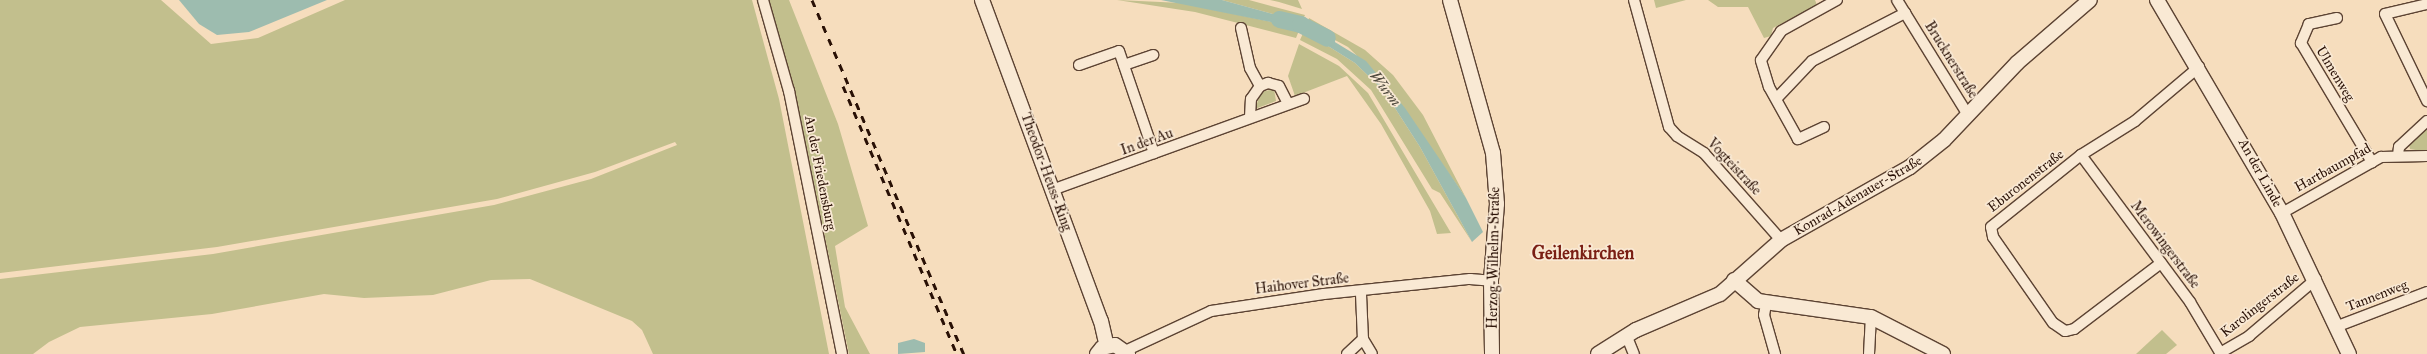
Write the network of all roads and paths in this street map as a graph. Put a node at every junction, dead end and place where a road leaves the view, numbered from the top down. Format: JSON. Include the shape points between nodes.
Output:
{"nodes":[{"id":1,"x":763,"y":0,"type":"edge"},
{"id":2,"x":982,"y":0,"type":"edge"},
{"id":3,"x":1450,"y":0,"type":"edge"},
{"id":4,"x":1634,"y":0,"type":"edge"},
{"id":5,"x":1837,"y":0,"type":"edge"},
{"id":6,"x":1897,"y":0,"type":"edge"},
{"id":7,"x":2090,"y":0,"type":"edge"},
{"id":8,"x":2157,"y":0,"type":"edge"},
{"id":9,"x":2427,"y":4,"type":"edge"},
{"id":10,"x":1905,"y":13,"type":"junction"},
{"id":11,"x":2337,"y":18,"type":"dead end"},
{"id":12,"x":1241,"y":28,"type":"dead end"},
{"id":13,"x":1153,"y":54,"type":"dead end"},
{"id":14,"x":1079,"y":65,"type":"dead end"},
{"id":15,"x":1124,"y":65,"type":"junction"},
{"id":16,"x":2199,"y":67,"type":"junction"},
{"id":17,"x":1260,"y":86,"type":"junction"},
{"id":18,"x":1777,"y":98,"type":"junction"},
{"id":19,"x":1304,"y":99,"type":"dead end"},
{"id":20,"x":2427,"y":101,"type":"edge"},
{"id":21,"x":1288,"y":104,"type":"junction"},
{"id":22,"x":1968,"y":115,"type":"junction"},
{"id":23,"x":1250,"y":117,"type":"junction"},
{"id":24,"x":2427,"y":121,"type":"edge"},
{"id":25,"x":1824,"y":128,"type":"dead end"},
{"id":26,"x":1154,"y":153,"type":"junction"},
{"id":27,"x":2081,"y":155,"type":"junction"},
{"id":28,"x":2398,"y":155,"type":"junction"},
{"id":29,"x":2427,"y":156,"type":"edge"},
{"id":30,"x":2372,"y":162,"type":"junction"},
{"id":31,"x":1052,"y":190,"type":"junction"},
{"id":32,"x":2282,"y":213,"type":"junction"},
{"id":33,"x":1781,"y":240,"type":"junction"},
{"id":34,"x":2161,"y":263,"type":"junction"},
{"id":35,"x":2316,"y":279,"type":"junction"},
{"id":36,"x":1734,"y":280,"type":"junction"},
{"id":37,"x":1491,"y":281,"type":"junction"},
{"id":38,"x":2427,"y":292,"type":"edge"},
{"id":39,"x":1361,"y":294,"type":"dead end"},
{"id":40,"x":1766,"y":304,"type":"junction"},
{"id":41,"x":1871,"y":317,"type":"junction"},
{"id":42,"x":2338,"y":326,"type":"junction"},
{"id":43,"x":1627,"y":337,"type":"junction"},
{"id":44,"x":1363,"y":339,"type":"junction"},
{"id":45,"x":1102,"y":350,"type":"edge"},
{"id":46,"x":1127,"y":352,"type":"edge"},
{"id":47,"x":842,"y":354,"type":"edge"},
{"id":48,"x":1347,"y":354,"type":"edge"},
{"id":49,"x":1372,"y":354,"type":"edge"},
{"id":50,"x":1492,"y":354,"type":"edge"},
{"id":51,"x":1598,"y":354,"type":"edge"},
{"id":52,"x":1634,"y":354,"type":"edge"},
{"id":53,"x":1775,"y":354,"type":"edge"},
{"id":54,"x":1869,"y":354,"type":"edge"},
{"id":55,"x":1943,"y":354,"type":"edge"},
{"id":56,"x":2221,"y":354,"type":"edge"},
{"id":57,"x":2349,"y":354,"type":"edge"}],
"edges":[{"from":1,"to":47,"type":"street","name":"An der Friedensburg","via":[[789,91]]},
{"from":2,"to":31,"type":"street","name":"Theodor-Heuss-Ring"},
{"from":3,"to":37,"type":"street","name":"Herzog-Wilhelm-Straße","via":[[1493,153],[1497,204]]},
{"from":4,"to":33,"type":"street","name":"Vogteistraße","via":[[1669,126],[1677,136],[1704,153]]},
{"from":5,"to":18,"type":"street","via":[[1781,31],[1762,57],[1769,87]]},
{"from":6,"to":10,"type":"street","name":"Brucknerstraße"},
{"from":7,"to":22,"type":"street","name":"Konrad-Adenauer-Straße","via":[[2016,63]]},
{"from":8,"to":16,"type":"street","name":"An der Linde"},
{"from":9,"to":20,"type":"street","via":[[2385,14]]},
{"from":10,"to":18,"type":"street","via":[[1812,61]]},
{"from":10,"to":22,"type":"street","name":"Brucknerstraße"},
{"from":11,"to":30,"type":"street","name":"Ulmenweg","via":[[2309,24],[2301,43]]},
{"from":12,"to":17,"type":"street","via":[[1250,68]]},
{"from":13,"to":15,"type":"street"},
{"from":14,"to":15,"type":"street","via":[[1119,51]]},
{"from":15,"to":26,"type":"street"},
{"from":16,"to":27,"type":"street","name":"Eburonenstraße","via":[[2134,121]]},
{"from":16,"to":32,"type":"street","name":"An der Linde"},
{"from":17,"to":21,"type":"street","via":[[1279,86]]},
{"from":17,"to":23,"type":"street","via":[[1251,99]]},
{"from":18,"to":25,"type":"street","via":[[1798,138]]},
{"from":19,"to":21,"type":"street","name":"In der Au"},
{"from":21,"to":23,"type":"street","name":"In der Au"},
{"from":22,"to":33,"type":"street","name":"Konrad-Adenauer-Straße","via":[[1933,151],[1910,167]]},
{"from":23,"to":26,"type":"street","name":"In der Au"},
{"from":24,"to":28,"type":"street","via":[[2399,147]]},
{"from":26,"to":31,"type":"street","name":"In der Au"},
{"from":27,"to":34,"type":"street","name":"Merowingerstraße"},
{"from":27,"to":34,"type":"street","name":"Eburonenstraße","via":[[1991,227],[1993,237],[2054,323],[2065,331],[2074,328]]},
{"from":28,"to":29,"type":"street","name":"Hartbaumpfad"},
{"from":28,"to":30,"type":"street","name":"Hartbaumpfad"},
{"from":30,"to":32,"type":"street","name":"Hartbaumpfad"},
{"from":31,"to":45,"type":"street","name":"Theodor-Heuss-Ring"},
{"from":32,"to":35,"type":"street","name":"An der Linde"},
{"from":33,"to":36,"type":"street","name":"Konrad-Adenauer-Straße"},
{"from":34,"to":56,"type":"street","name":"Merowingerstraße","via":[[2190,302]]},
{"from":35,"to":42,"type":"street","name":"An der Linde"},
{"from":35,"to":56,"type":"street","name":"Karolingerstraße","via":[[2248,336]]},
{"from":36,"to":40,"type":"street","via":[[1747,294]]},
{"from":36,"to":43,"type":"street","name":"Konrad-Adenauer-Straße","via":[[1704,302]]},
{"from":37,"to":46,"type":"street","name":"Haihover Straße","via":[[1470,279],[1324,294],[1211,311]]},
{"from":37,"to":50,"type":"street","name":"Herzog-Wilhelm-Straße"},
{"from":38,"to":42,"type":"street","name":"Tannenweg"},
{"from":39,"to":44,"type":"street"},
{"from":40,"to":41,"type":"street","via":[[1838,310]]},
{"from":40,"to":53,"type":"street","via":[[1764,315]]},
{"from":41,"to":54,"type":"street"},
{"from":41,"to":55,"type":"street"},
{"from":42,"to":57,"type":"street","name":"An der Linde"},
{"from":43,"to":51,"type":"street","name":"Konrad-Adenauer-Straße"},
{"from":43,"to":52,"type":"street"},
{"from":44,"to":48,"type":"street"},
{"from":44,"to":49,"type":"street"},
{"from":45,"to":46,"type":"street","name":"Theodor-Heuss-Ring"}]}
